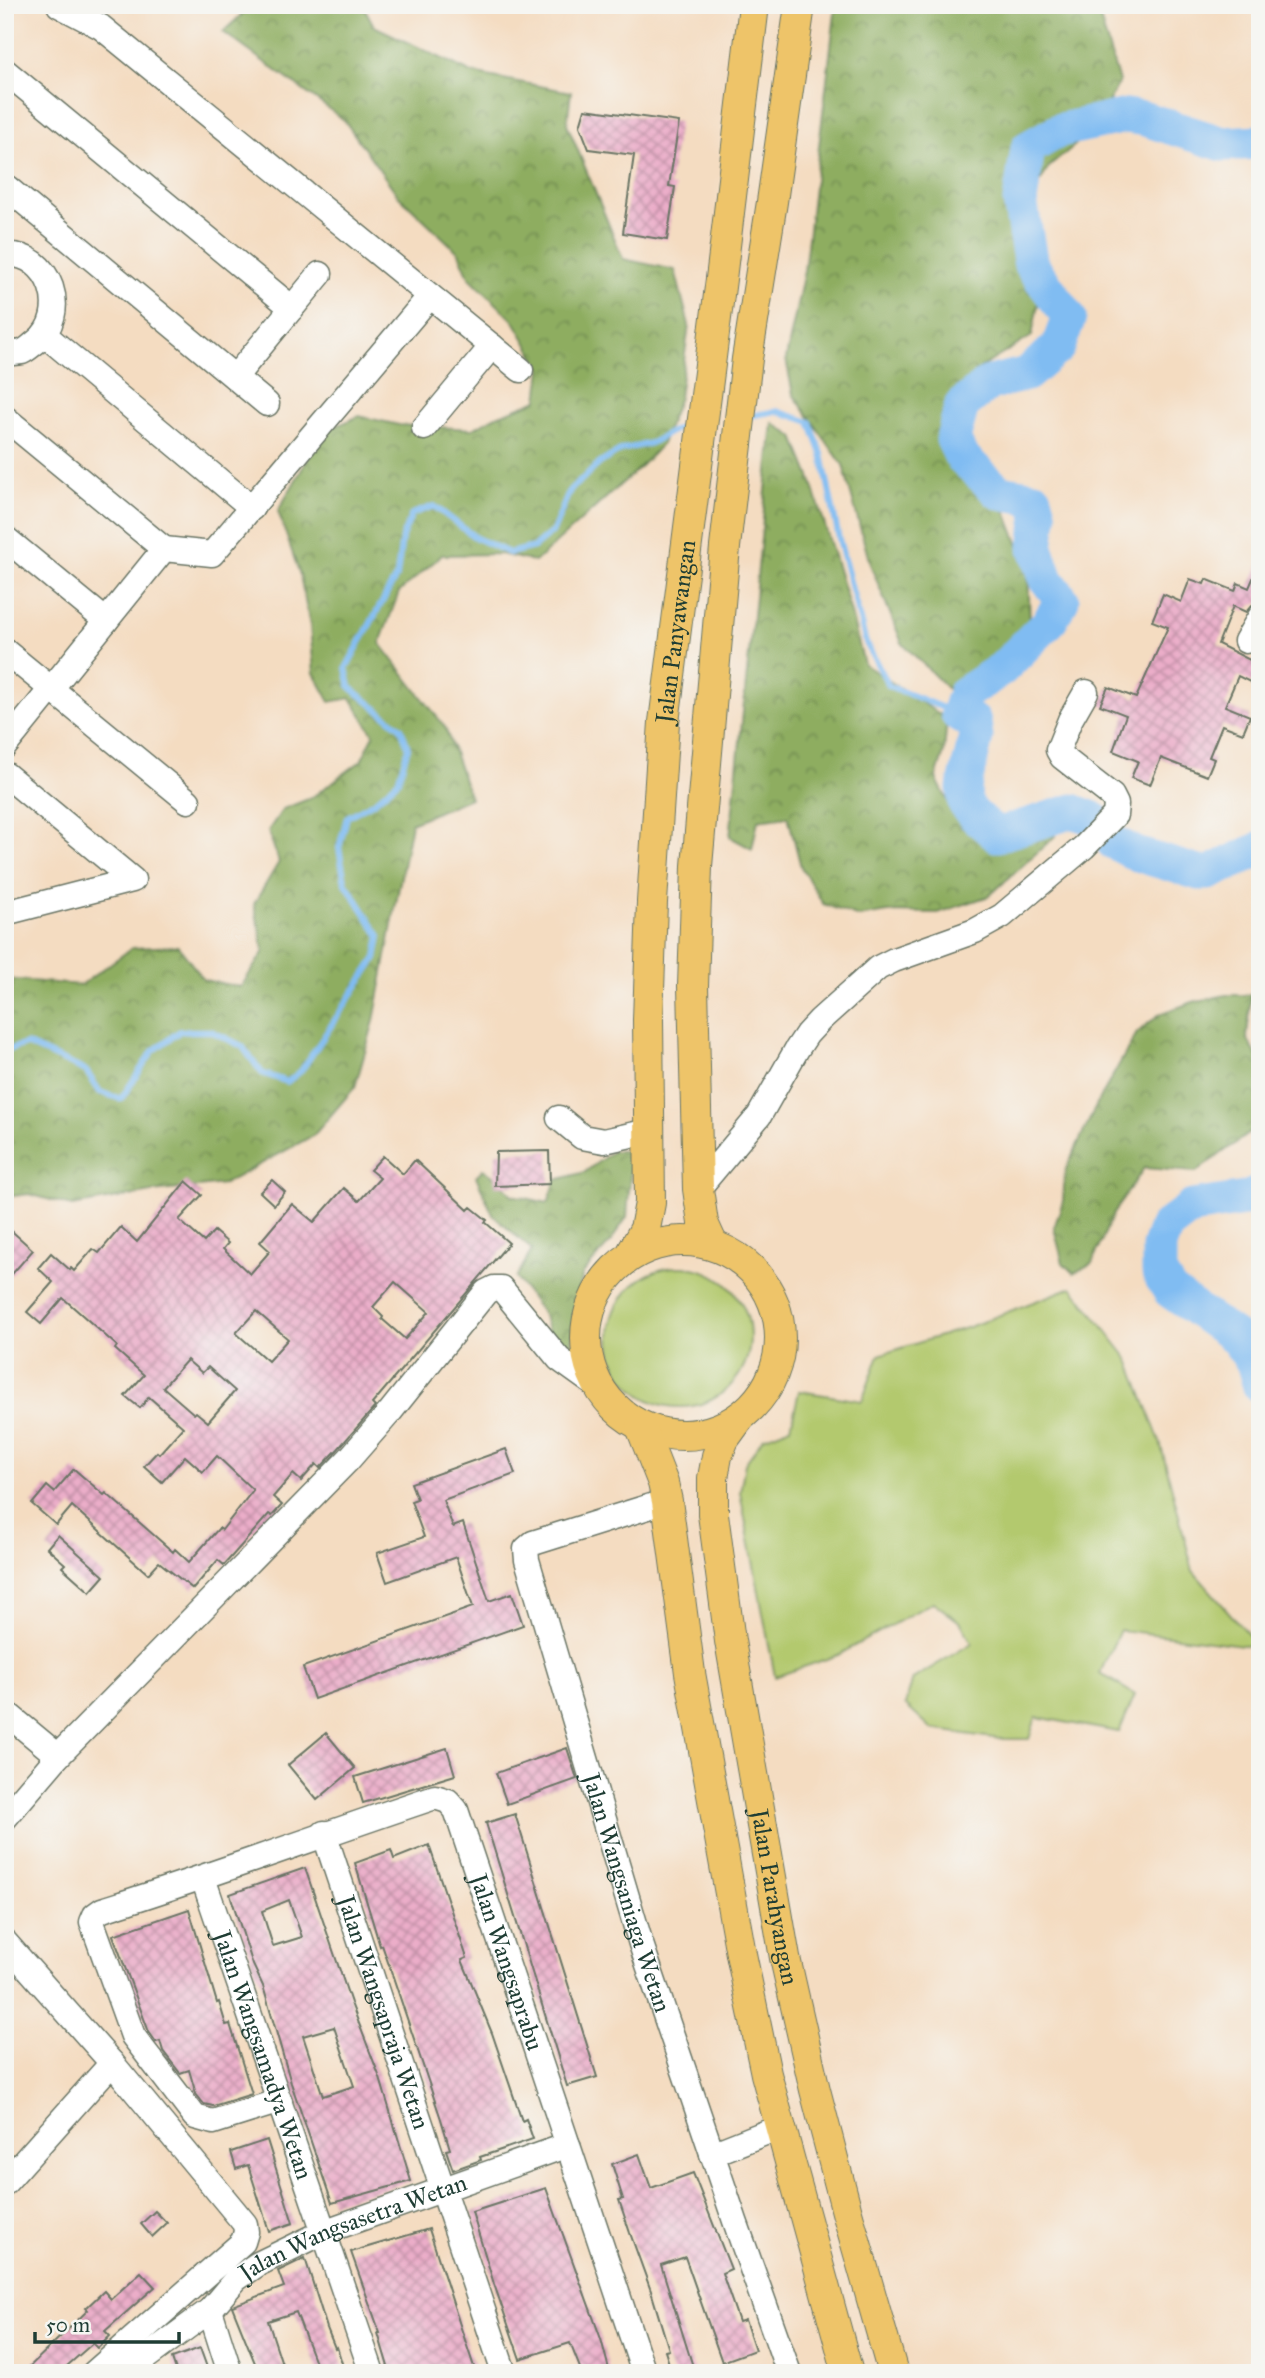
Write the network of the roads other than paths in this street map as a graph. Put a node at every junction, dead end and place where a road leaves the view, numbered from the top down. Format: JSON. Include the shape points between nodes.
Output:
{"nodes":[{"id":1,"x":60,"y":5,"type":"edge"},
{"id":2,"x":754,"y":5,"type":"edge"},
{"id":3,"x":800,"y":5,"type":"edge"},
{"id":4,"x":5,"y":71,"type":"edge"},
{"id":5,"x":5,"y":186,"type":"edge"},
{"id":6,"x":62,"y":234,"type":"junction"},
{"id":7,"x":5,"y":255,"type":"edge"},
{"id":8,"x":37,"y":265,"type":"junction"},
{"id":9,"x":320,"y":274,"type":"dead end"},
{"id":10,"x":430,"y":296,"type":"junction"},
{"id":11,"x":292,"y":307,"type":"junction"},
{"id":12,"x":45,"y":335,"type":"junction"},
{"id":13,"x":492,"y":346,"type":"junction"},
{"id":14,"x":5,"y":354,"type":"edge"},
{"id":15,"x":521,"y":370,"type":"dead end"},
{"id":16,"x":234,"y":377,"type":"junction"},
{"id":17,"x":267,"y":404,"type":"dead end"},
{"id":18,"x":5,"y":418,"type":"edge"},
{"id":19,"x":424,"y":428,"type":"dead end"},
{"id":20,"x":252,"y":508,"type":"junction"},
{"id":21,"x":5,"y":538,"type":"edge"},
{"id":22,"x":164,"y":549,"type":"junction"},
{"id":23,"x":1260,"y":617,"type":"edge"},
{"id":24,"x":106,"y":621,"type":"junction"},
{"id":25,"x":1246,"y":641,"type":"dead end"},
{"id":26,"x":5,"y":651,"type":"edge"},
{"id":27,"x":51,"y":689,"type":"junction"},
{"id":28,"x":1086,"y":692,"type":"dead end"},
{"id":29,"x":5,"y":746,"type":"edge"},
{"id":30,"x":5,"y":774,"type":"edge"},
{"id":31,"x":188,"y":801,"type":"dead end"},
{"id":32,"x":5,"y":890,"type":"edge"},
{"id":33,"x":15,"y":911,"type":"edge"},
{"id":34,"x":559,"y":1118,"type":"dead end"},
{"id":35,"x":649,"y":1131,"type":"junction"},
{"id":36,"x":698,"y":1189,"type":"junction"},
{"id":37,"x":713,"y":1245,"type":"junction"},
{"id":38,"x":630,"y":1256,"type":"junction"},
{"id":39,"x":598,"y":1387,"type":"junction"},
{"id":40,"x":740,"y":1417,"type":"junction"},
{"id":41,"x":641,"y":1427,"type":"junction"},
{"id":42,"x":667,"y":1501,"type":"junction"},
{"id":43,"x":5,"y":1712,"type":"edge"},
{"id":44,"x":58,"y":1756,"type":"junction"},
{"id":45,"x":5,"y":1818,"type":"edge"},
{"id":46,"x":324,"y":1833,"type":"junction"},
{"id":47,"x":204,"y":1878,"type":"junction"},
{"id":48,"x":5,"y":1942,"type":"edge"},
{"id":49,"x":112,"y":2063,"type":"junction"},
{"id":50,"x":280,"y":2101,"type":"junction"},
{"id":51,"x":780,"y":2127,"type":"junction"},
{"id":52,"x":568,"y":2145,"type":"junction"},
{"id":53,"x":712,"y":2154,"type":"junction"},
{"id":54,"x":5,"y":2183,"type":"edge"},
{"id":55,"x":444,"y":2189,"type":"junction"},
{"id":56,"x":326,"y":2231,"type":"junction"},
{"id":57,"x":210,"y":2309,"type":"junction"},
{"id":58,"x":94,"y":2373,"type":"edge"},
{"id":59,"x":125,"y":2373,"type":"edge"},
{"id":60,"x":230,"y":2373,"type":"edge"},
{"id":61,"x":372,"y":2373,"type":"edge"},
{"id":62,"x":504,"y":2373,"type":"edge"},
{"id":63,"x":643,"y":2373,"type":"edge"},
{"id":64,"x":789,"y":2373,"type":"edge"},
{"id":65,"x":848,"y":2373,"type":"edge"},
{"id":66,"x":893,"y":2373,"type":"edge"}],
"edges":[{"from":1,"to":10,"type":"street","via":[[101,27]]},
{"from":2,"to":35,"type":"main road","name":"Jalan Panyawangan","via":[[664,722],[648,1020]]},
{"from":3,"to":36,"type":"main road","name":"Jalan Panyawangan","via":[[747,359],[696,866],[693,986]]},
{"from":4,"to":11,"type":"street"},
{"from":5,"to":6,"type":"street"},
{"from":6,"to":8,"type":"street"},
{"from":6,"to":16,"type":"street"},
{"from":7,"to":8,"type":"street","via":[[14,254]]},
{"from":8,"to":12,"type":"street","via":[[52,285],[55,311]]},
{"from":9,"to":11,"type":"street"},
{"from":10,"to":13,"type":"street"},
{"from":10,"to":20,"type":"street"},
{"from":11,"to":16,"type":"street"},
{"from":12,"to":14,"type":"street","via":[[23,352]]},
{"from":12,"to":20,"type":"street"},
{"from":13,"to":15,"type":"street"},
{"from":13,"to":19,"type":"street"},
{"from":16,"to":17,"type":"street"},
{"from":18,"to":22,"type":"street"},
{"from":20,"to":22,"type":"street","via":[[212,554]]},
{"from":21,"to":24,"type":"street"},
{"from":22,"to":24,"type":"street"},
{"from":23,"to":25,"type":"street"},
{"from":24,"to":27,"type":"street"},
{"from":26,"to":27,"type":"street"},
{"from":27,"to":29,"type":"street"},
{"from":27,"to":31,"type":"street"},
{"from":28,"to":36,"type":"street","via":[[1058,750],[1112,796],[1115,815],[1002,916],[975,931],[894,960],[856,986],[807,1034],[759,1116]]},
{"from":30,"to":33,"type":"street","via":[[134,880]]},
{"from":32,"to":33,"type":"street"},
{"from":34,"to":35,"type":"street","via":[[582,1137],[604,1141]]},
{"from":35,"to":38,"type":"main road","name":"Jalan Panyawangan","via":[[649,1216]]},
{"from":36,"to":37,"type":"main road","name":"Jalan Panyawangan","via":[[703,1223]]},
{"from":37,"to":38,"type":"main road","via":[[685,1240],[656,1244]]},
{"from":37,"to":40,"type":"main road","via":[[740,1259],[762,1280],[775,1307],[780,1338],[775,1368],[762,1395]]},
{"from":38,"to":39,"type":"main road","via":[[608,1276],[588,1320],[588,1359]]},
{"from":39,"to":41,"type":"main road","via":[[617,1410]]},
{"from":39,"to":44,"type":"street","via":[[559,1359],[501,1288],[494,1287],[349,1459]]},
{"from":40,"to":41,"type":"main road","via":[[692,1435]]},
{"from":40,"to":66,"type":"main road","name":"Jalan Parahyangan","via":[[724,1439],[713,1478],[713,1514],[730,1641],[785,1958],[840,2185]]},
{"from":41,"to":42,"type":"main road","name":"Jalan Parahyangan"},
{"from":42,"to":51,"type":"main road","name":"Jalan Parahyangan","via":[[716,1820]]},
{"from":42,"to":53,"type":"street","name":"Jalan Wangsaniaga Wetan","via":[[526,1549],[641,1944]]},
{"from":43,"to":44,"type":"street"},
{"from":44,"to":45,"type":"street"},
{"from":46,"to":47,"type":"street","name":"Jalan Wangsaprabu"},
{"from":46,"to":52,"type":"street","name":"Jalan Wangsaprabu","via":[[435,1797],[456,1810]]},
{"from":46,"to":55,"type":"street","name":"Jalan Wangsapraja Wetan"},
{"from":47,"to":50,"type":"street","name":"Jalan Wangsamadya Wetan"},
{"from":47,"to":50,"type":"street","name":"Jalan Wangsaprabu","via":[[102,1910],[92,1922],[132,2036],[195,2117],[213,2122]]},
{"from":48,"to":49,"type":"street"},
{"from":49,"to":54,"type":"street"},
{"from":49,"to":58,"type":"street","via":[[245,2224],[246,2232],[243,2242]]},
{"from":50,"to":56,"type":"street","name":"Jalan Wangsamadya Wetan"},
{"from":51,"to":53,"type":"street"},
{"from":51,"to":65,"type":"main road","name":"Jalan Parahyangan"},
{"from":52,"to":55,"type":"street","name":"Jalan Wangsasetra Wetan"},
{"from":52,"to":63,"type":"street","name":"Jalan Wangsaprabu"},
{"from":53,"to":64,"type":"street","name":"Jalan Wangsaniaga Wetan"},
{"from":55,"to":56,"type":"street","name":"Jalan Wangsasetra Wetan"},
{"from":55,"to":62,"type":"street","name":"Jalan Wangsapraja Wetan"},
{"from":56,"to":57,"type":"street","name":"Jalan Wangsasetra Wetan","via":[[258,2264],[236,2279]]},
{"from":56,"to":61,"type":"street","name":"Jalan Wangsamadya Wetan"},
{"from":57,"to":59,"type":"street","name":"Jalan Wangsasetra Wetan"},
{"from":57,"to":60,"type":"street"}]}
